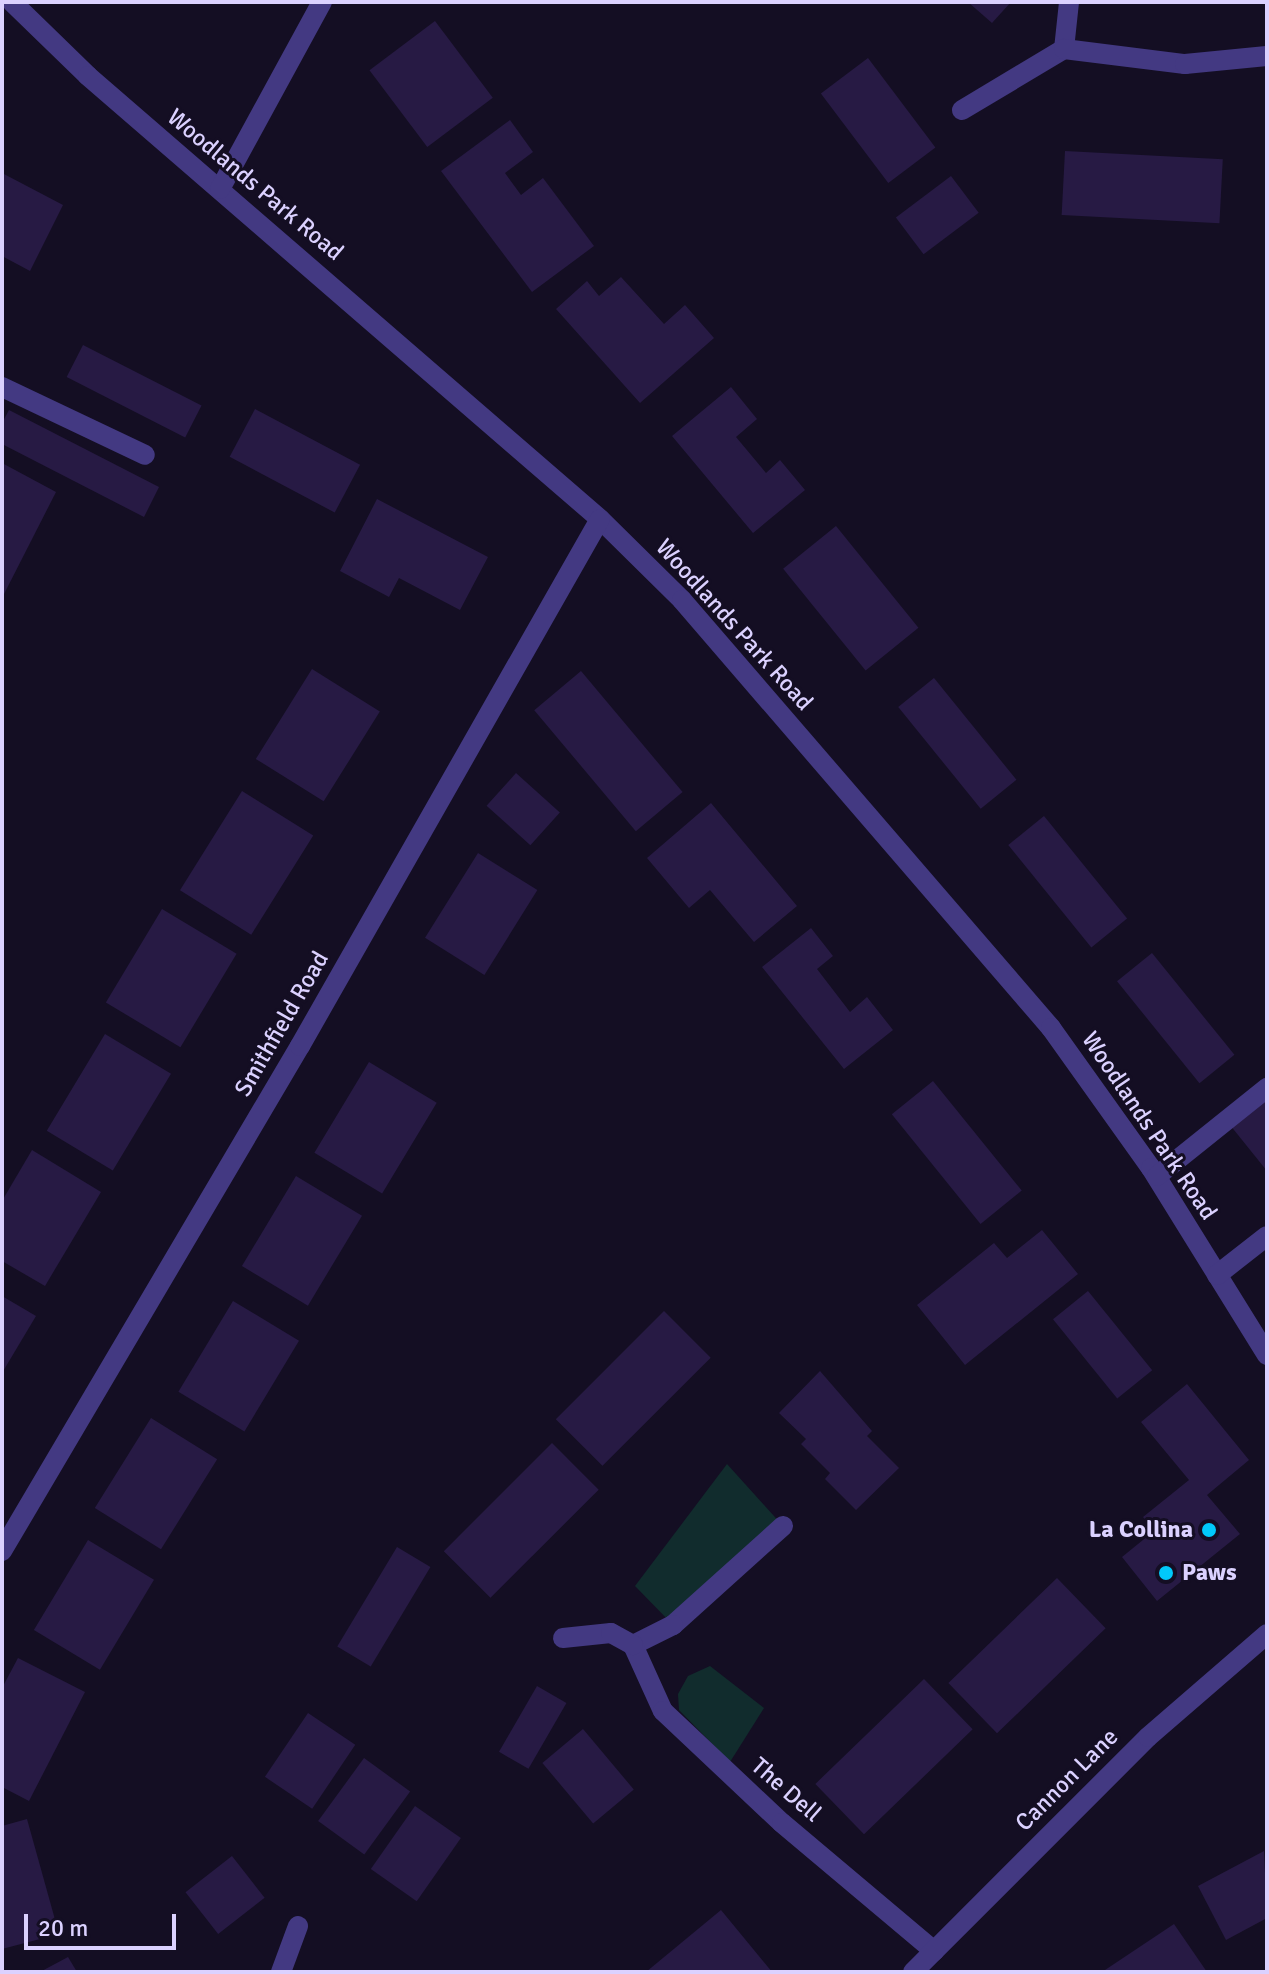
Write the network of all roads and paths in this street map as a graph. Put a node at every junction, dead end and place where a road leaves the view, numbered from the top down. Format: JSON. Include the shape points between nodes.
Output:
{"nodes":[{"id":1,"x":12,"y":2,"type":"edge"},
{"id":2,"x":322,"y":2,"type":"edge"},
{"id":3,"x":1069,"y":2,"type":"edge"},
{"id":4,"x":1064,"y":49,"type":"junction"},
{"id":5,"x":1267,"y":56,"type":"edge"},
{"id":6,"x":962,"y":110,"type":"dead end"},
{"id":7,"x":220,"y":189,"type":"junction"},
{"id":8,"x":2,"y":387,"type":"edge"},
{"id":9,"x":145,"y":455,"type":"dead end"},
{"id":10,"x":600,"y":519,"type":"junction"},
{"id":11,"x":1267,"y":1088,"type":"edge"},
{"id":12,"x":1157,"y":1176,"type":"junction"},
{"id":13,"x":1267,"y":1236,"type":"edge"},
{"id":14,"x":1217,"y":1275,"type":"junction"},
{"id":15,"x":1267,"y":1355,"type":"edge"},
{"id":16,"x":783,"y":1526,"type":"dead end"},
{"id":17,"x":2,"y":1551,"type":"edge"},
{"id":18,"x":1267,"y":1634,"type":"edge"},
{"id":19,"x":563,"y":1638,"type":"dead end"},
{"id":20,"x":633,"y":1645,"type":"junction"},
{"id":21,"x":298,"y":1926,"type":"dead end"},
{"id":22,"x":934,"y":1951,"type":"junction"},
{"id":23,"x":281,"y":1972,"type":"edge"},
{"id":24,"x":913,"y":1972,"type":"edge"}],
"edges":[{"from":1,"to":7,"type":"street","name":"Woodlands Park Road","via":[[88,76]]},
{"from":2,"to":7,"type":"street"},
{"from":3,"to":4,"type":"street"},
{"from":4,"to":5,"type":"street","via":[[1185,64]]},
{"from":4,"to":6,"type":"street"},
{"from":7,"to":10,"type":"street","name":"Woodlands Park Road"},
{"from":8,"to":9,"type":"street"},
{"from":10,"to":12,"type":"street","name":"Woodlands Park Road","via":[[682,600],[1051,1028]]},
{"from":10,"to":17,"type":"street","name":"Smithfield Road","via":[[300,1046]]},
{"from":11,"to":12,"type":"street"},
{"from":12,"to":14,"type":"street","name":"Woodlands Park Road"},
{"from":13,"to":14,"type":"street"},
{"from":14,"to":15,"type":"street","name":"Woodlands Park Road"},
{"from":16,"to":20,"type":"street","via":[[673,1625]]},
{"from":18,"to":22,"type":"street","name":"Cannon Lane","via":[[1148,1737]]},
{"from":19,"to":20,"type":"street","via":[[611,1633]]},
{"from":20,"to":22,"type":"street","name":"The Dell","via":[[673,1721]]},
{"from":21,"to":23,"type":"street"},
{"from":22,"to":24,"type":"street","name":"Cannon Lane"}]}
